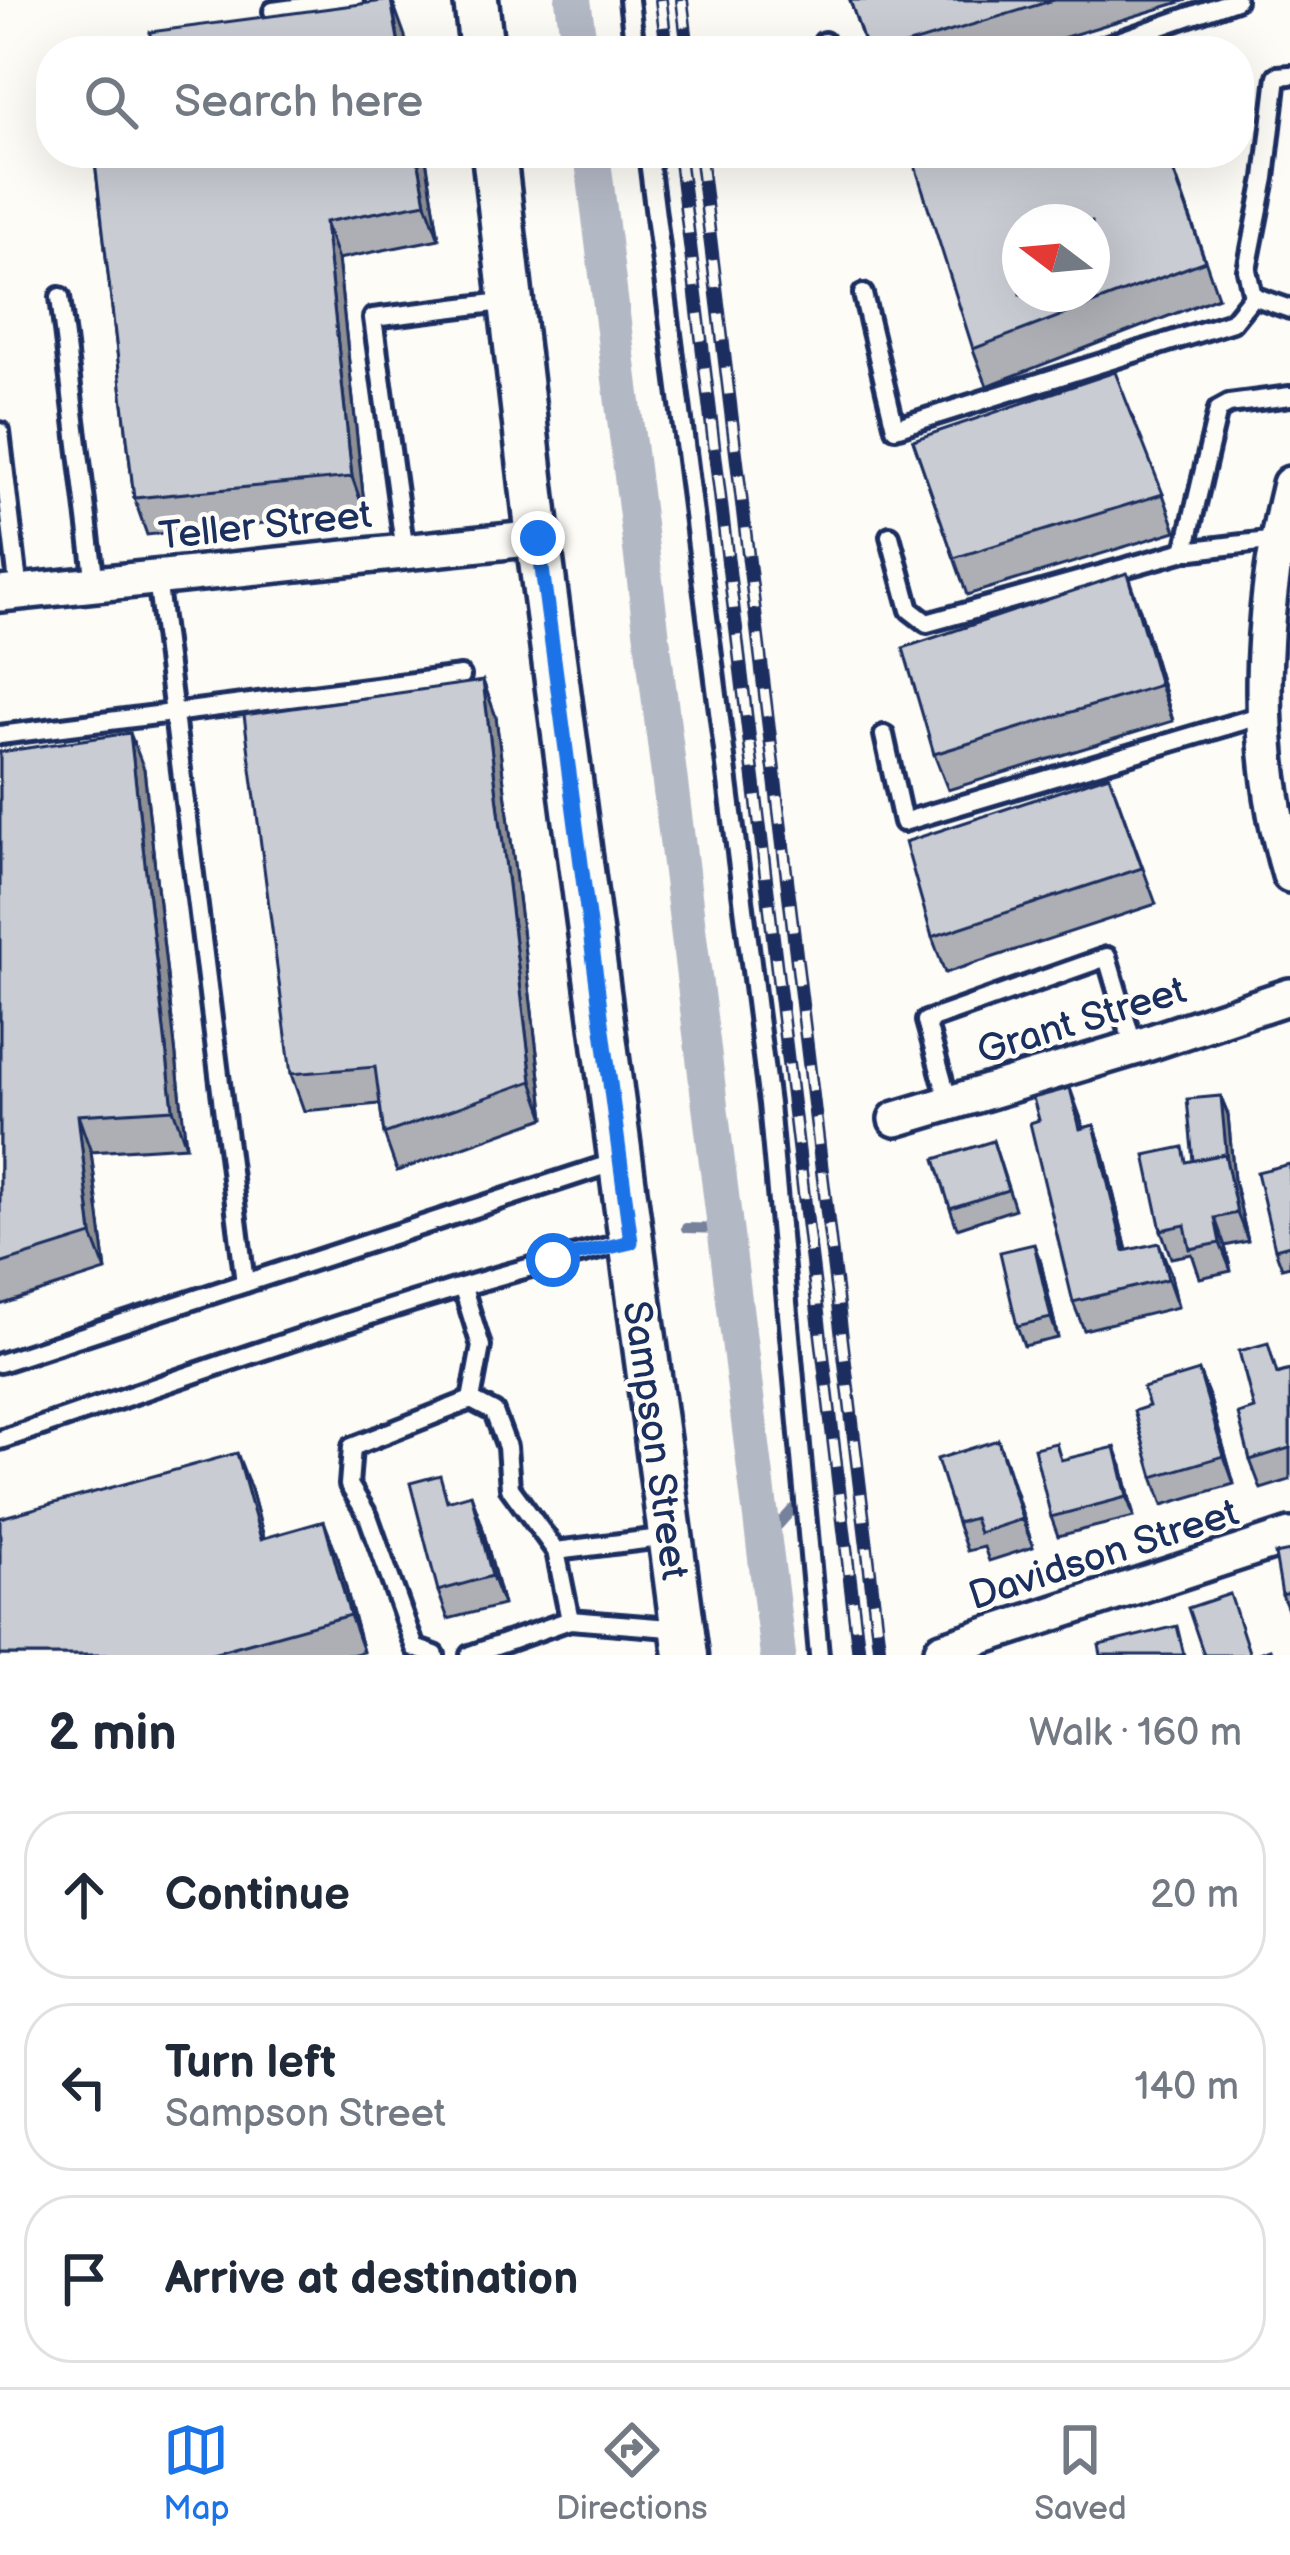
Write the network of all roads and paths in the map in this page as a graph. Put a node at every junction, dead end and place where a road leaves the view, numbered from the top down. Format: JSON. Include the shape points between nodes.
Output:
{"nodes":[{"id":1,"x":353,"y":0,"type":"edge"},
{"id":2,"x":476,"y":0,"type":"edge"},
{"id":3,"x":629,"y":0,"type":"edge"},
{"id":4,"x":1236,"y":0,"type":"edge"},
{"id":5,"x":273,"y":11,"type":"edge"},
{"id":6,"x":480,"y":36,"type":"edge"},
{"id":7,"x":633,"y":36,"type":"edge"},
{"id":8,"x":1133,"y":36,"type":"edge"},
{"id":9,"x":1290,"y":75,"type":"edge"},
{"id":10,"x":496,"y":168,"type":"edge"},
{"id":11,"x":650,"y":168,"type":"edge"},
{"id":12,"x":863,"y":294,"type":"dead end"},
{"id":13,"x":1253,"y":296,"type":"junction"},
{"id":14,"x":59,"y":297,"type":"dead end"},
{"id":15,"x":511,"y":301,"type":"junction"},
{"id":16,"x":1290,"y":309,"type":"edge"},
{"id":17,"x":1290,"y":396,"type":"edge"},
{"id":18,"x":0,"y":432,"type":"edge"},
{"id":19,"x":1290,"y":484,"type":"edge"},
{"id":20,"x":890,"y":536,"type":"dead end"},
{"id":21,"x":538,"y":538,"type":"junction"},
{"id":22,"x":1276,"y":540,"type":"junction"},
{"id":23,"x":1185,"y":551,"type":"junction"},
{"id":24,"x":405,"y":552,"type":"junction"},
{"id":25,"x":157,"y":578,"type":"junction"},
{"id":26,"x":94,"y":584,"type":"junction"},
{"id":27,"x":10,"y":593,"type":"edge"},
{"id":28,"x":461,"y":676,"type":"dead end"},
{"id":29,"x":174,"y":713,"type":"junction"},
{"id":30,"x":1264,"y":715,"type":"junction"},
{"id":31,"x":0,"y":735,"type":"edge"},
{"id":32,"x":884,"y":735,"type":"dead end"},
{"id":33,"x":1290,"y":875,"type":"edge"},
{"id":34,"x":1290,"y":996,"type":"edge"},
{"id":35,"x":1134,"y":1048,"type":"junction"},
{"id":36,"x":949,"y":1103,"type":"junction"},
{"id":37,"x":896,"y":1119,"type":"dead end"},
{"id":38,"x":620,"y":1161,"type":"junction"},
{"id":39,"x":631,"y":1242,"type":"junction"},
{"id":40,"x":245,"y":1283,"type":"junction"},
{"id":41,"x":463,"y":1288,"type":"junction"},
{"id":42,"x":0,"y":1363,"type":"edge"},
{"id":43,"x":471,"y":1400,"type":"junction"},
{"id":44,"x":0,"y":1440,"type":"edge"},
{"id":45,"x":1290,"y":1536,"type":"edge"},
{"id":46,"x":670,"y":1537,"type":"junction"},
{"id":47,"x":556,"y":1550,"type":"junction"},
{"id":48,"x":569,"y":1620,"type":"junction"},
{"id":49,"x":685,"y":1642,"type":"edge"},
{"id":50,"x":942,"y":1650,"type":"dead end"},
{"id":51,"x":419,"y":1653,"type":"edge"},
{"id":52,"x":470,"y":1655,"type":"edge"},
{"id":53,"x":819,"y":1655,"type":"edge"}],
"edges":[{"from":1,"to":5,"type":"lane"},
{"from":2,"to":6,"type":"street"},
{"from":3,"to":7,"type":"lane"},
{"from":4,"to":8,"type":"lane"},
{"from":9,"to":13,"type":"lane","via":[[1277,76],[1247,270]]},
{"from":10,"to":15,"type":"street","name":"Sampson Street"},
{"from":11,"to":53,"type":"lane","via":[[770,1104]]},
{"from":12,"to":13,"type":"lane","via":[[895,428],[1232,322]]},
{"from":13,"to":16,"type":"lane"},
{"from":14,"to":26,"type":"lane"},
{"from":15,"to":21,"type":"street","name":"Sampson Street"},
{"from":15,"to":24,"type":"lane","via":[[373,318]]},
{"from":17,"to":23,"type":"lane","via":[[1218,410]]},
{"from":18,"to":27,"type":"lane"},
{"from":19,"to":22,"type":"street"},
{"from":20,"to":23,"type":"lane","via":[[910,610],[927,623]]},
{"from":21,"to":24,"type":"street","name":"Teller Street"},
{"from":21,"to":38,"type":"street","name":"Sampson Street"},
{"from":22,"to":23,"type":"lane"},
{"from":22,"to":30,"type":"street"},
{"from":24,"to":25,"type":"street","name":"Teller Street"},
{"from":25,"to":26,"type":"street","name":"Teller Street"},
{"from":25,"to":29,"type":"lane"},
{"from":26,"to":27,"type":"street","name":"Teller Street"},
{"from":28,"to":29,"type":"lane"},
{"from":29,"to":31,"type":"lane"},
{"from":29,"to":40,"type":"lane"},
{"from":30,"to":32,"type":"lane","via":[[903,822]]},
{"from":30,"to":33,"type":"street"},
{"from":34,"to":35,"type":"street","name":"Grant Street"},
{"from":35,"to":36,"type":"street","name":"Grant Street"},
{"from":35,"to":36,"type":"lane","via":[[1107,958],[926,1021]]},
{"from":36,"to":37,"type":"street","name":"Grant Street"},
{"from":38,"to":39,"type":"street","name":"Sampson Street"},
{"from":38,"to":40,"type":"lane"},
{"from":39,"to":41,"type":"lane"},
{"from":39,"to":46,"type":"street","name":"Sampson Street"},
{"from":40,"to":42,"type":"lane"},
{"from":41,"to":43,"type":"lane","via":[[481,1346]]},
{"from":41,"to":44,"type":"lane"},
{"from":43,"to":47,"type":"lane","via":[[494,1412],[510,1488]]},
{"from":43,"to":51,"type":"lane","via":[[352,1447],[350,1484]]},
{"from":45,"to":50,"type":"street","name":"Davidson Street"},
{"from":46,"to":47,"type":"lane"},
{"from":46,"to":49,"type":"street","name":"Sampson Street"},
{"from":47,"to":48,"type":"lane"},
{"from":48,"to":49,"type":"lane"},
{"from":48,"to":52,"type":"lane"}]}
